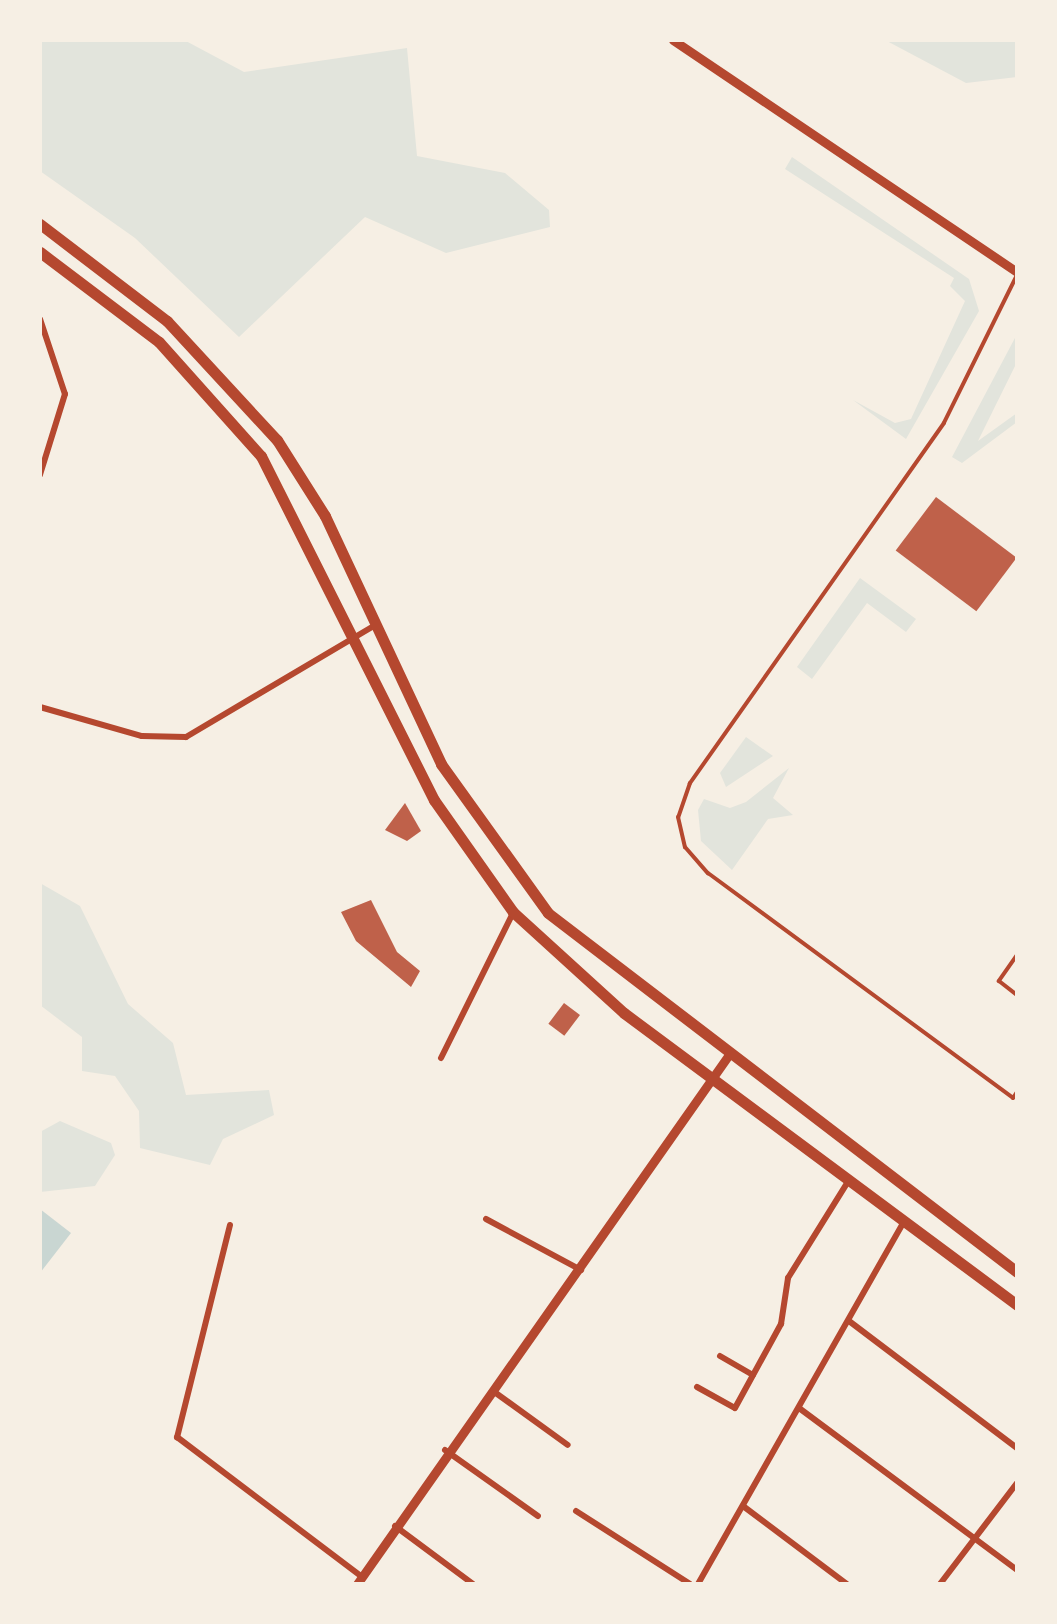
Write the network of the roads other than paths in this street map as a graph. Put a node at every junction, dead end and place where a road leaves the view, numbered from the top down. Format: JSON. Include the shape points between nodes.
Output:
{"nodes":[{"id":1,"x":673,"y":40,"type":"edge"},
{"id":2,"x":40,"y":224,"type":"edge"},
{"id":3,"x":40,"y":252,"type":"edge"},
{"id":4,"x":1017,"y":273,"type":"edge"},
{"id":5,"x":40,"y":320,"type":"edge"},
{"id":6,"x":40,"y":475,"type":"edge"},
{"id":7,"x":377,"y":624,"type":"junction"},
{"id":8,"x":354,"y":634,"type":"junction"},
{"id":9,"x":40,"y":707,"type":"edge"},
{"id":10,"x":513,"y":912,"type":"junction"},
{"id":11,"x":1017,"y":956,"type":"edge"},
{"id":12,"x":1017,"y":996,"type":"edge"},
{"id":13,"x":728,"y":1056,"type":"junction"},
{"id":14,"x":441,"y":1058,"type":"dead end"},
{"id":15,"x":712,"y":1078,"type":"junction"},
{"id":16,"x":1017,"y":1092,"type":"edge"},
{"id":17,"x":850,"y":1179,"type":"junction"},
{"id":18,"x":486,"y":1219,"type":"dead end"},
{"id":19,"x":905,"y":1221,"type":"junction"},
{"id":20,"x":230,"y":1225,"type":"dead end"},
{"id":21,"x":581,"y":1271,"type":"junction"},
{"id":22,"x":1017,"y":1272,"type":"edge"},
{"id":23,"x":1017,"y":1305,"type":"edge"},
{"id":24,"x":848,"y":1321,"type":"junction"},
{"id":25,"x":720,"y":1356,"type":"dead end"},
{"id":26,"x":752,"y":1375,"type":"junction"},
{"id":27,"x":697,"y":1387,"type":"dead end"},
{"id":28,"x":492,"y":1390,"type":"junction"},
{"id":29,"x":799,"y":1408,"type":"junction"},
{"id":30,"x":568,"y":1445,"type":"dead end"},
{"id":31,"x":1017,"y":1448,"type":"edge"},
{"id":32,"x":445,"y":1450,"type":"junction"},
{"id":33,"x":1017,"y":1482,"type":"edge"},
{"id":34,"x":743,"y":1506,"type":"junction"},
{"id":35,"x":576,"y":1511,"type":"dead end"},
{"id":36,"x":538,"y":1516,"type":"dead end"},
{"id":37,"x":396,"y":1526,"type":"junction"},
{"id":38,"x":975,"y":1539,"type":"junction"},
{"id":39,"x":1017,"y":1570,"type":"edge"},
{"id":40,"x":359,"y":1580,"type":"edge"},
{"id":41,"x":473,"y":1584,"type":"edge"},
{"id":42,"x":690,"y":1584,"type":"edge"},
{"id":43,"x":698,"y":1584,"type":"edge"},
{"id":44,"x":848,"y":1584,"type":"edge"},
{"id":45,"x":940,"y":1584,"type":"edge"}],
"edges":[{"from":1,"to":4,"type":"street"},
{"from":2,"to":7,"type":"main road","via":[[227,380],[303,477]]},
{"from":3,"to":8,"type":"main road","via":[[159,342],[225,411],[284,493]]},
{"from":4,"to":16,"type":"lane","via":[[944,423],[690,784],[678,817],[695,861],[1013,1098]]},
{"from":5,"to":6,"type":"street","via":[[65,394]]},
{"from":7,"to":8,"type":"street"},
{"from":7,"to":13,"type":"main road","via":[[441,764],[502,860],[548,912]]},
{"from":8,"to":9,"type":"street","via":[[290,682],[186,737],[142,736]]},
{"from":8,"to":10,"type":"main road","via":[[434,800]]},
{"from":10,"to":14,"type":"street"},
{"from":10,"to":15,"type":"main road"},
{"from":11,"to":12,"type":"lane","via":[[998,982]]},
{"from":13,"to":15,"type":"street"},
{"from":13,"to":22,"type":"main road"},
{"from":15,"to":17,"type":"main road"},
{"from":15,"to":21,"type":"street"},
{"from":17,"to":19,"type":"main road"},
{"from":17,"to":26,"type":"street","via":[[788,1278],[782,1324]]},
{"from":18,"to":21,"type":"street"},
{"from":19,"to":23,"type":"main road"},
{"from":19,"to":24,"type":"street"},
{"from":20,"to":40,"type":"street","via":[[177,1437]]},
{"from":21,"to":28,"type":"street"},
{"from":24,"to":29,"type":"street"},
{"from":24,"to":31,"type":"street"},
{"from":25,"to":26,"type":"street"},
{"from":26,"to":27,"type":"street","via":[[735,1408]]},
{"from":28,"to":30,"type":"street"},
{"from":28,"to":32,"type":"street"},
{"from":29,"to":34,"type":"street"},
{"from":29,"to":38,"type":"street"},
{"from":32,"to":36,"type":"street"},
{"from":32,"to":37,"type":"street"},
{"from":33,"to":38,"type":"street"},
{"from":34,"to":43,"type":"street"},
{"from":34,"to":44,"type":"street"},
{"from":35,"to":42,"type":"street"},
{"from":37,"to":40,"type":"street"},
{"from":37,"to":41,"type":"street"},
{"from":38,"to":39,"type":"street"},
{"from":38,"to":45,"type":"street"}]}
